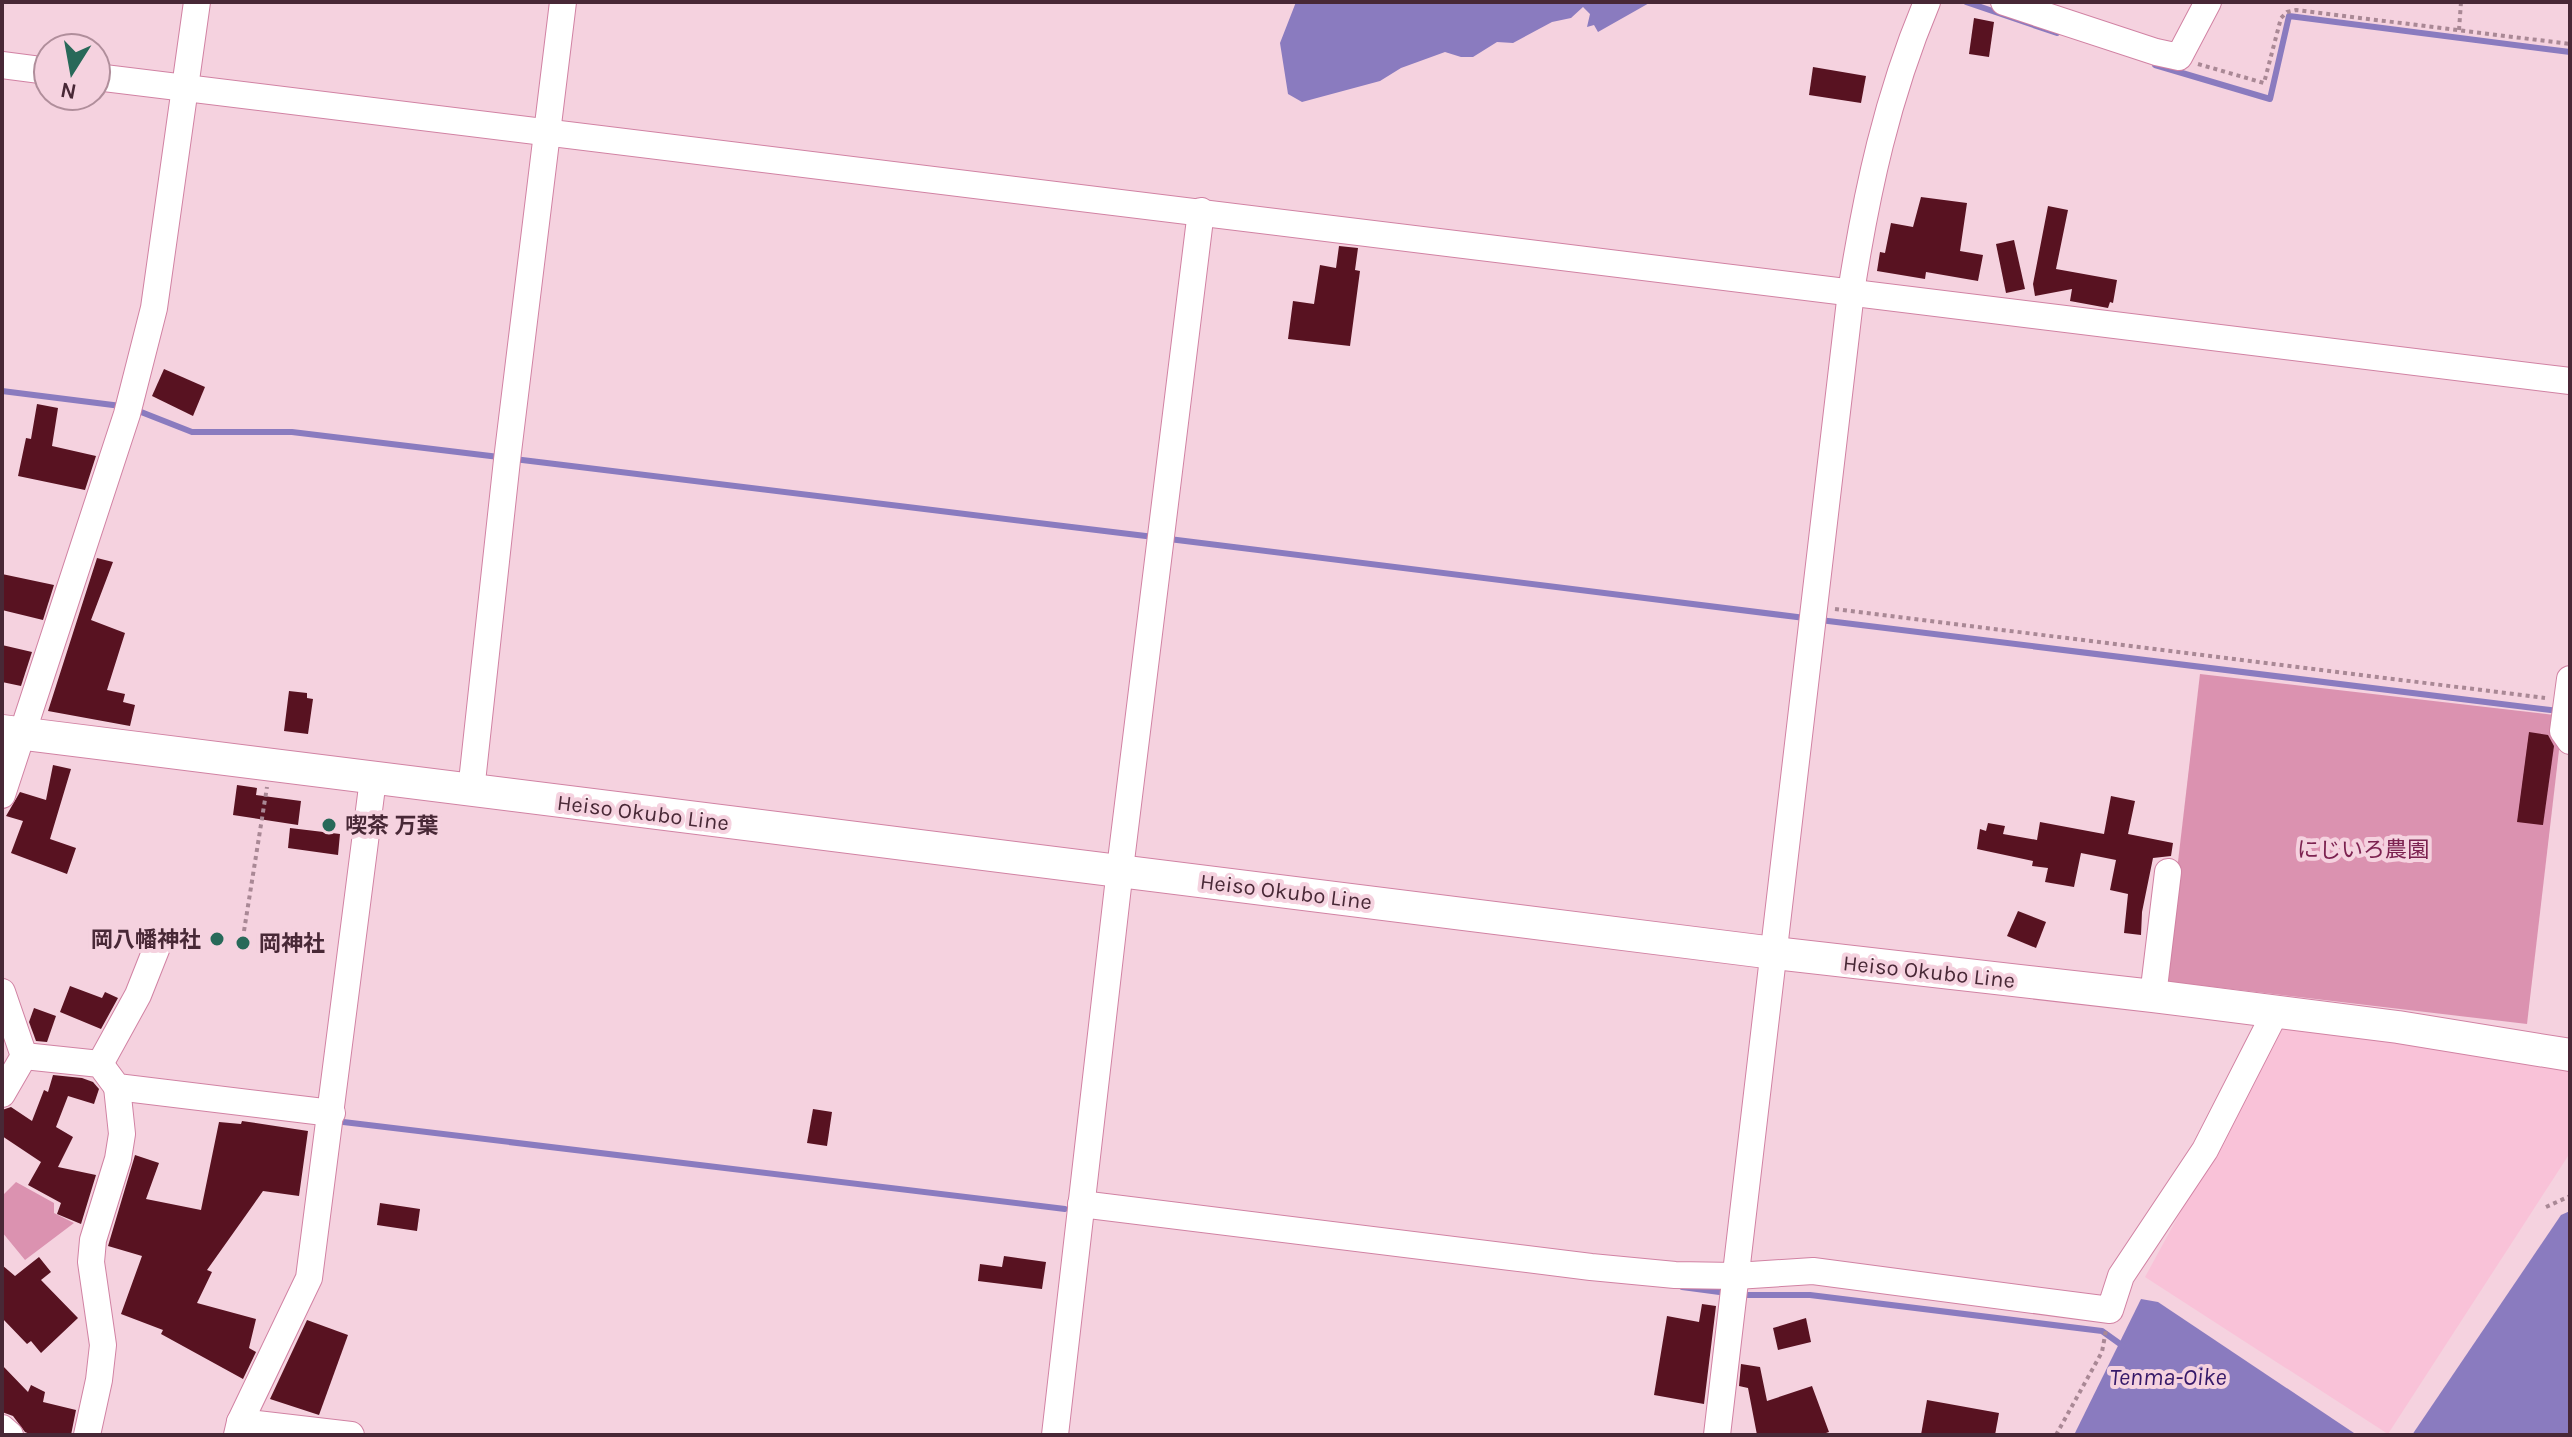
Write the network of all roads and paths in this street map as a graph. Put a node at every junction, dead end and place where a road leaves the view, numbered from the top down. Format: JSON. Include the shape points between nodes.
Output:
{"nodes":[{"id":1,"x":197,"y":2,"type":"edge"},
{"id":2,"x":563,"y":2,"type":"edge"},
{"id":3,"x":1927,"y":2,"type":"edge"},
{"id":4,"x":2004,"y":2,"type":"edge"},
{"id":5,"x":2208,"y":2,"type":"edge"},
{"id":6,"x":2461,"y":2,"type":"edge"},
{"id":7,"x":2459,"y":30,"type":"junction"},
{"id":8,"x":2570,"y":44,"type":"edge"},
{"id":9,"x":2179,"y":57,"type":"junction"},
{"id":10,"x":2,"y":65,"type":"edge"},
{"id":11,"x":32,"y":69,"type":"edge"},
{"id":12,"x":112,"y":79,"type":"edge"},
{"id":13,"x":186,"y":87,"type":"junction"},
{"id":14,"x":547,"y":131,"type":"junction"},
{"id":15,"x":1201,"y":211,"type":"junction"},
{"id":16,"x":1851,"y":292,"type":"junction"},
{"id":17,"x":2570,"y":381,"type":"edge"},
{"id":18,"x":1814,"y":606,"type":"junction"},
{"id":19,"x":2568,"y":690,"type":"edge"},
{"id":20,"x":13,"y":733,"type":"edge"},
{"id":21,"x":2570,"y":741,"type":"edge"},
{"id":22,"x":270,"y":766,"type":"junction"},
{"id":23,"x":373,"y":779,"type":"junction"},
{"id":24,"x":471,"y":791,"type":"junction"},
{"id":25,"x":2,"y":795,"type":"edge"},
{"id":26,"x":1120,"y":869,"type":"junction"},
{"id":27,"x":2168,"y":872,"type":"dead end"},
{"id":28,"x":244,"y":931,"type":"dead end"},
{"id":29,"x":159,"y":942,"type":"dead end"},
{"id":30,"x":1774,"y":953,"type":"junction"},
{"id":31,"x":2,"y":992,"type":"edge"},
{"id":32,"x":2153,"y":996,"type":"junction"},
{"id":33,"x":2275,"y":1013,"type":"junction"},
{"id":34,"x":7,"y":1020,"type":"edge"},
{"id":35,"x":2570,"y":1055,"type":"edge"},
{"id":36,"x":24,"y":1056,"type":"junction"},
{"id":37,"x":100,"y":1064,"type":"junction"},
{"id":38,"x":117,"y":1087,"type":"junction"},
{"id":39,"x":2,"y":1094,"type":"edge"},
{"id":40,"x":332,"y":1113,"type":"junction"},
{"id":41,"x":2570,"y":1196,"type":"edge"},
{"id":42,"x":1081,"y":1204,"type":"junction"},
{"id":43,"x":2546,"y":1207,"type":"dead end"},
{"id":44,"x":1736,"y":1276,"type":"junction"},
{"id":45,"x":2110,"y":1310,"type":"junction"},
{"id":46,"x":2,"y":1428,"type":"edge"},
{"id":47,"x":238,"y":1429,"type":"edge"},
{"id":48,"x":10,"y":1435,"type":"edge"},
{"id":49,"x":87,"y":1435,"type":"edge"},
{"id":50,"x":351,"y":1435,"type":"edge"},
{"id":51,"x":1055,"y":1435,"type":"edge"},
{"id":52,"x":1717,"y":1435,"type":"edge"},
{"id":53,"x":2056,"y":1435,"type":"edge"}],
"edges":[{"from":1,"to":13,"type":"street"},
{"from":2,"to":14,"type":"street"},
{"from":3,"to":16,"type":"street","via":[[1884,122]]},
{"from":4,"to":9,"type":"street"},
{"from":5,"to":9,"type":"street"},
{"from":6,"to":7,"type":"path"},
{"from":7,"to":8,"type":"path"},
{"from":7,"to":9,"type":"path","via":[[2296,10],[2281,18],[2264,83]]},
{"from":10,"to":11,"type":"street"},
{"from":12,"to":13,"type":"street"},
{"from":13,"to":14,"type":"street"},
{"from":13,"to":20,"type":"street","via":[[154,308],[127,414]]},
{"from":14,"to":15,"type":"street"},
{"from":14,"to":24,"type":"street"},
{"from":15,"to":16,"type":"street"},
{"from":15,"to":26,"type":"street"},
{"from":16,"to":17,"type":"street"},
{"from":16,"to":18,"type":"street"},
{"from":18,"to":19,"type":"path"},
{"from":18,"to":30,"type":"street"},
{"from":19,"to":21,"type":"street","via":[[2563,731]]},
{"from":20,"to":22,"type":"main road","name":"Heiso Okubo Line"},
{"from":20,"to":25,"type":"street"},
{"from":22,"to":23,"type":"main road","name":"Heiso Okubo Line"},
{"from":22,"to":28,"type":"path"},
{"from":23,"to":24,"type":"main road","name":"Heiso Okubo Line"},
{"from":23,"to":40,"type":"street"},
{"from":24,"to":26,"type":"main road","name":"Heiso Okubo Line"},
{"from":26,"to":30,"type":"main road","name":"Heiso Okubo Line"},
{"from":26,"to":42,"type":"street"},
{"from":27,"to":32,"type":"street"},
{"from":29,"to":37,"type":"street","via":[[138,995]]},
{"from":30,"to":32,"type":"main road","name":"Heiso Okubo Line"},
{"from":30,"to":44,"type":"street"},
{"from":31,"to":34,"type":"street"},
{"from":32,"to":33,"type":"main road","name":"Heiso Okubo Line"},
{"from":33,"to":35,"type":"main road","name":"Heiso Okubo Line"},
{"from":33,"to":45,"type":"street","via":[[2205,1150],[2121,1276]]},
{"from":34,"to":36,"type":"street"},
{"from":36,"to":37,"type":"street"},
{"from":36,"to":39,"type":"street"},
{"from":37,"to":38,"type":"street"},
{"from":38,"to":40,"type":"street"},
{"from":38,"to":49,"type":"street","via":[[122,1134],[91,1262],[103,1345]]},
{"from":40,"to":47,"type":"street","via":[[309,1278]]},
{"from":41,"to":43,"type":"path"},
{"from":42,"to":44,"type":"street","via":[[1591,1267]]},
{"from":42,"to":51,"type":"street"},
{"from":44,"to":45,"type":"street","via":[[1813,1271]]},
{"from":44,"to":52,"type":"street"},
{"from":45,"to":53,"type":"path","via":[[2102,1352]]},
{"from":46,"to":48,"type":"street"},
{"from":47,"to":50,"type":"street"}]}
